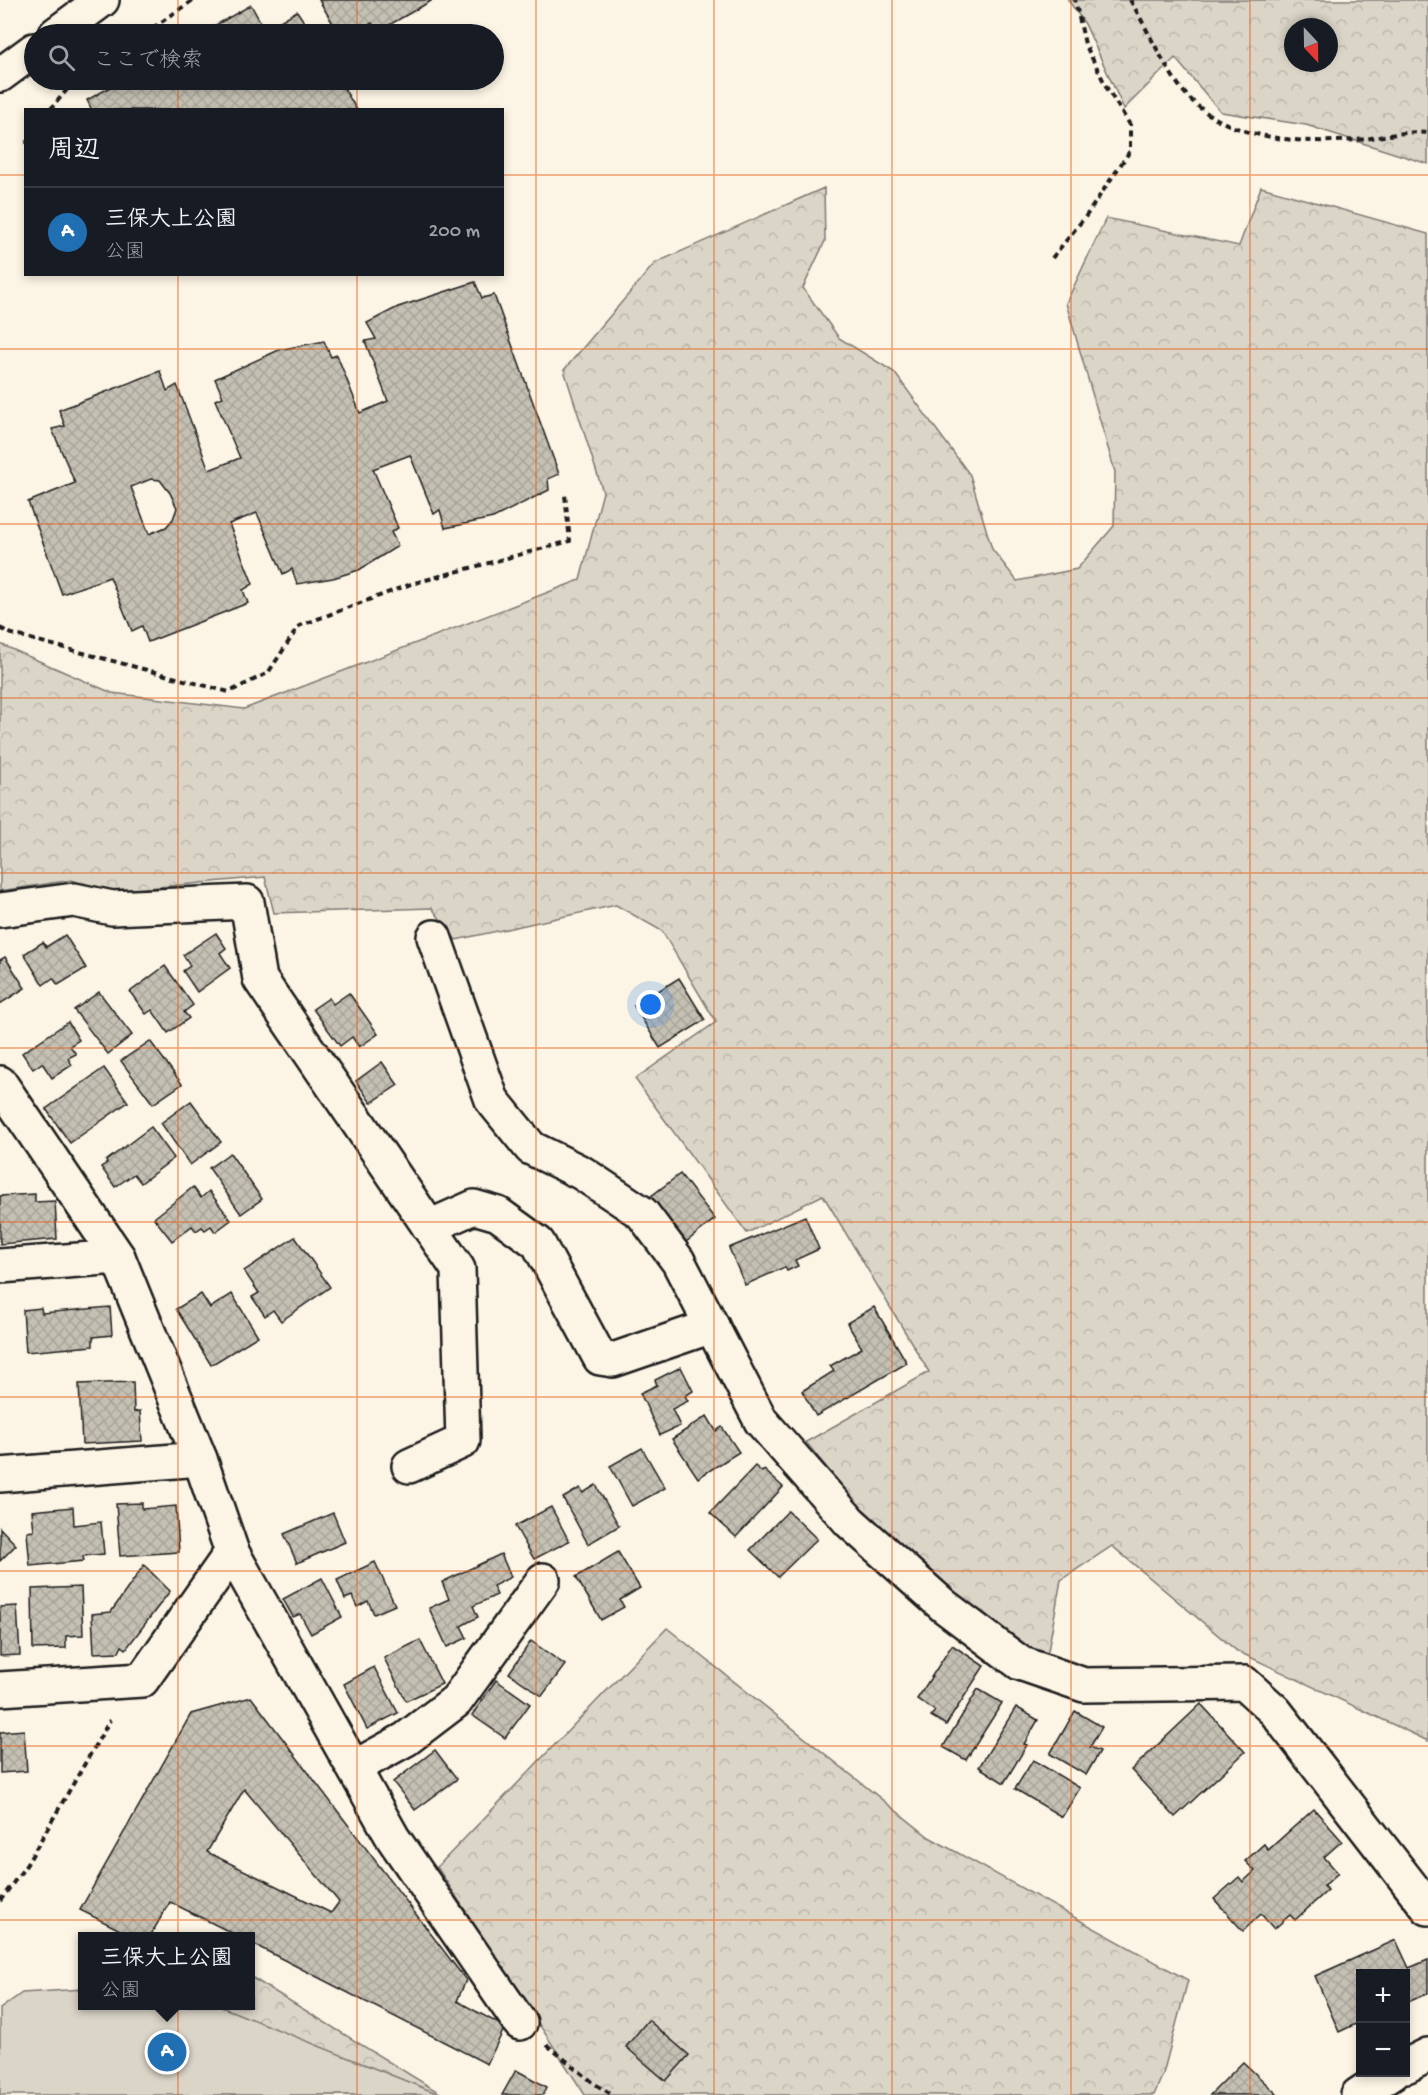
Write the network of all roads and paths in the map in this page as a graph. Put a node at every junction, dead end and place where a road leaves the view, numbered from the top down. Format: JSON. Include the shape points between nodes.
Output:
{"nodes":[{"id":1,"x":102,"y":0,"type":"edge"},
{"id":2,"x":194,"y":0,"type":"edge"},
{"id":3,"x":1075,"y":0,"type":"edge"},
{"id":4,"x":1130,"y":0,"type":"edge"},
{"id":5,"x":70,"y":24,"type":"edge"},
{"id":6,"x":159,"y":24,"type":"edge"},
{"id":7,"x":24,"y":57,"type":"edge"},
{"id":8,"x":0,"y":75,"type":"edge"},
{"id":9,"x":67,"y":90,"type":"edge"},
{"id":10,"x":52,"y":108,"type":"edge"},
{"id":11,"x":1428,"y":133,"type":"edge"},
{"id":12,"x":1052,"y":258,"type":"dead end"},
{"id":13,"x":565,"y":495,"type":"dead end"},
{"id":14,"x":0,"y":628,"type":"edge"},
{"id":15,"x":0,"y":910,"type":"edge"},
{"id":16,"x":434,"y":937,"type":"dead end"},
{"id":17,"x":0,"y":1083,"type":"edge"},
{"id":18,"x":429,"y":1227,"type":"junction"},
{"id":19,"x":118,"y":1257,"type":"junction"},
{"id":20,"x":0,"y":1266,"type":"edge"},
{"id":21,"x":712,"y":1326,"type":"junction"},
{"id":22,"x":200,"y":1459,"type":"junction"},
{"id":23,"x":409,"y":1466,"type":"dead end"},
{"id":24,"x":0,"y":1475,"type":"edge"},
{"id":25,"x":232,"y":1552,"type":"junction"},
{"id":26,"x":543,"y":1580,"type":"dead end"},
{"id":27,"x":142,"y":1680,"type":"junction"},
{"id":28,"x":0,"y":1689,"type":"edge"},
{"id":29,"x":355,"y":1767,"type":"junction"},
{"id":30,"x":0,"y":1901,"type":"edge"},
{"id":31,"x":1428,"y":1908,"type":"edge"},
{"id":32,"x":520,"y":2023,"type":"joint"},
{"id":33,"x":1428,"y":2055,"type":"edge"},
{"id":34,"x":1410,"y":2064,"type":"edge"},
{"id":35,"x":1387,"y":2077,"type":"edge"},
{"id":36,"x":613,"y":2095,"type":"edge"},
{"id":37,"x":1358,"y":2095,"type":"edge"}],
"edges":[{"from":1,"to":5,"type":"street"},
{"from":2,"to":6,"type":"path"},
{"from":3,"to":12,"type":"path","via":[[1086,44],[1107,90],[1130,125],[1130,151]]},
{"from":4,"to":11,"type":"path","via":[[1180,87],[1207,114],[1282,140],[1355,140]]},
{"from":7,"to":8,"type":"street"},
{"from":9,"to":10,"type":"path"},
{"from":13,"to":14,"type":"path","via":[[570,541],[411,584],[299,626],[268,673],[229,692]]},
{"from":15,"to":18,"type":"street","via":[[74,900],[112,908],[248,902],[260,979]]},
{"from":16,"to":21,"type":"street","via":[[492,1100],[531,1148],[582,1173],[642,1213],[678,1261]]},
{"from":17,"to":19,"type":"street"},
{"from":18,"to":21,"type":"street","via":[[474,1207],[498,1214],[538,1243],[600,1358],[613,1360]]},
{"from":18,"to":23,"type":"street","via":[[458,1269],[463,1441]]},
{"from":19,"to":20,"type":"street"},
{"from":19,"to":22,"type":"street"},
{"from":21,"to":31,"type":"street","via":[[761,1421],[850,1522],[944,1606],[1020,1663],[1084,1685],[1244,1683],[1275,1711]]},
{"from":22,"to":24,"type":"street"},
{"from":22,"to":25,"type":"street"},
{"from":25,"to":27,"type":"street"},
{"from":25,"to":29,"type":"street"},
{"from":26,"to":29,"type":"street","via":[[456,1701],[406,1739]]},
{"from":27,"to":28,"type":"street"},
{"from":27,"to":30,"type":"path","via":[[114,1713],[27,1864]]},
{"from":29,"to":32,"type":"street","via":[[393,1838]]},
{"from":32,"to":36,"type":"path"},
{"from":33,"to":34,"type":"street"},
{"from":35,"to":37,"type":"street"}]}
